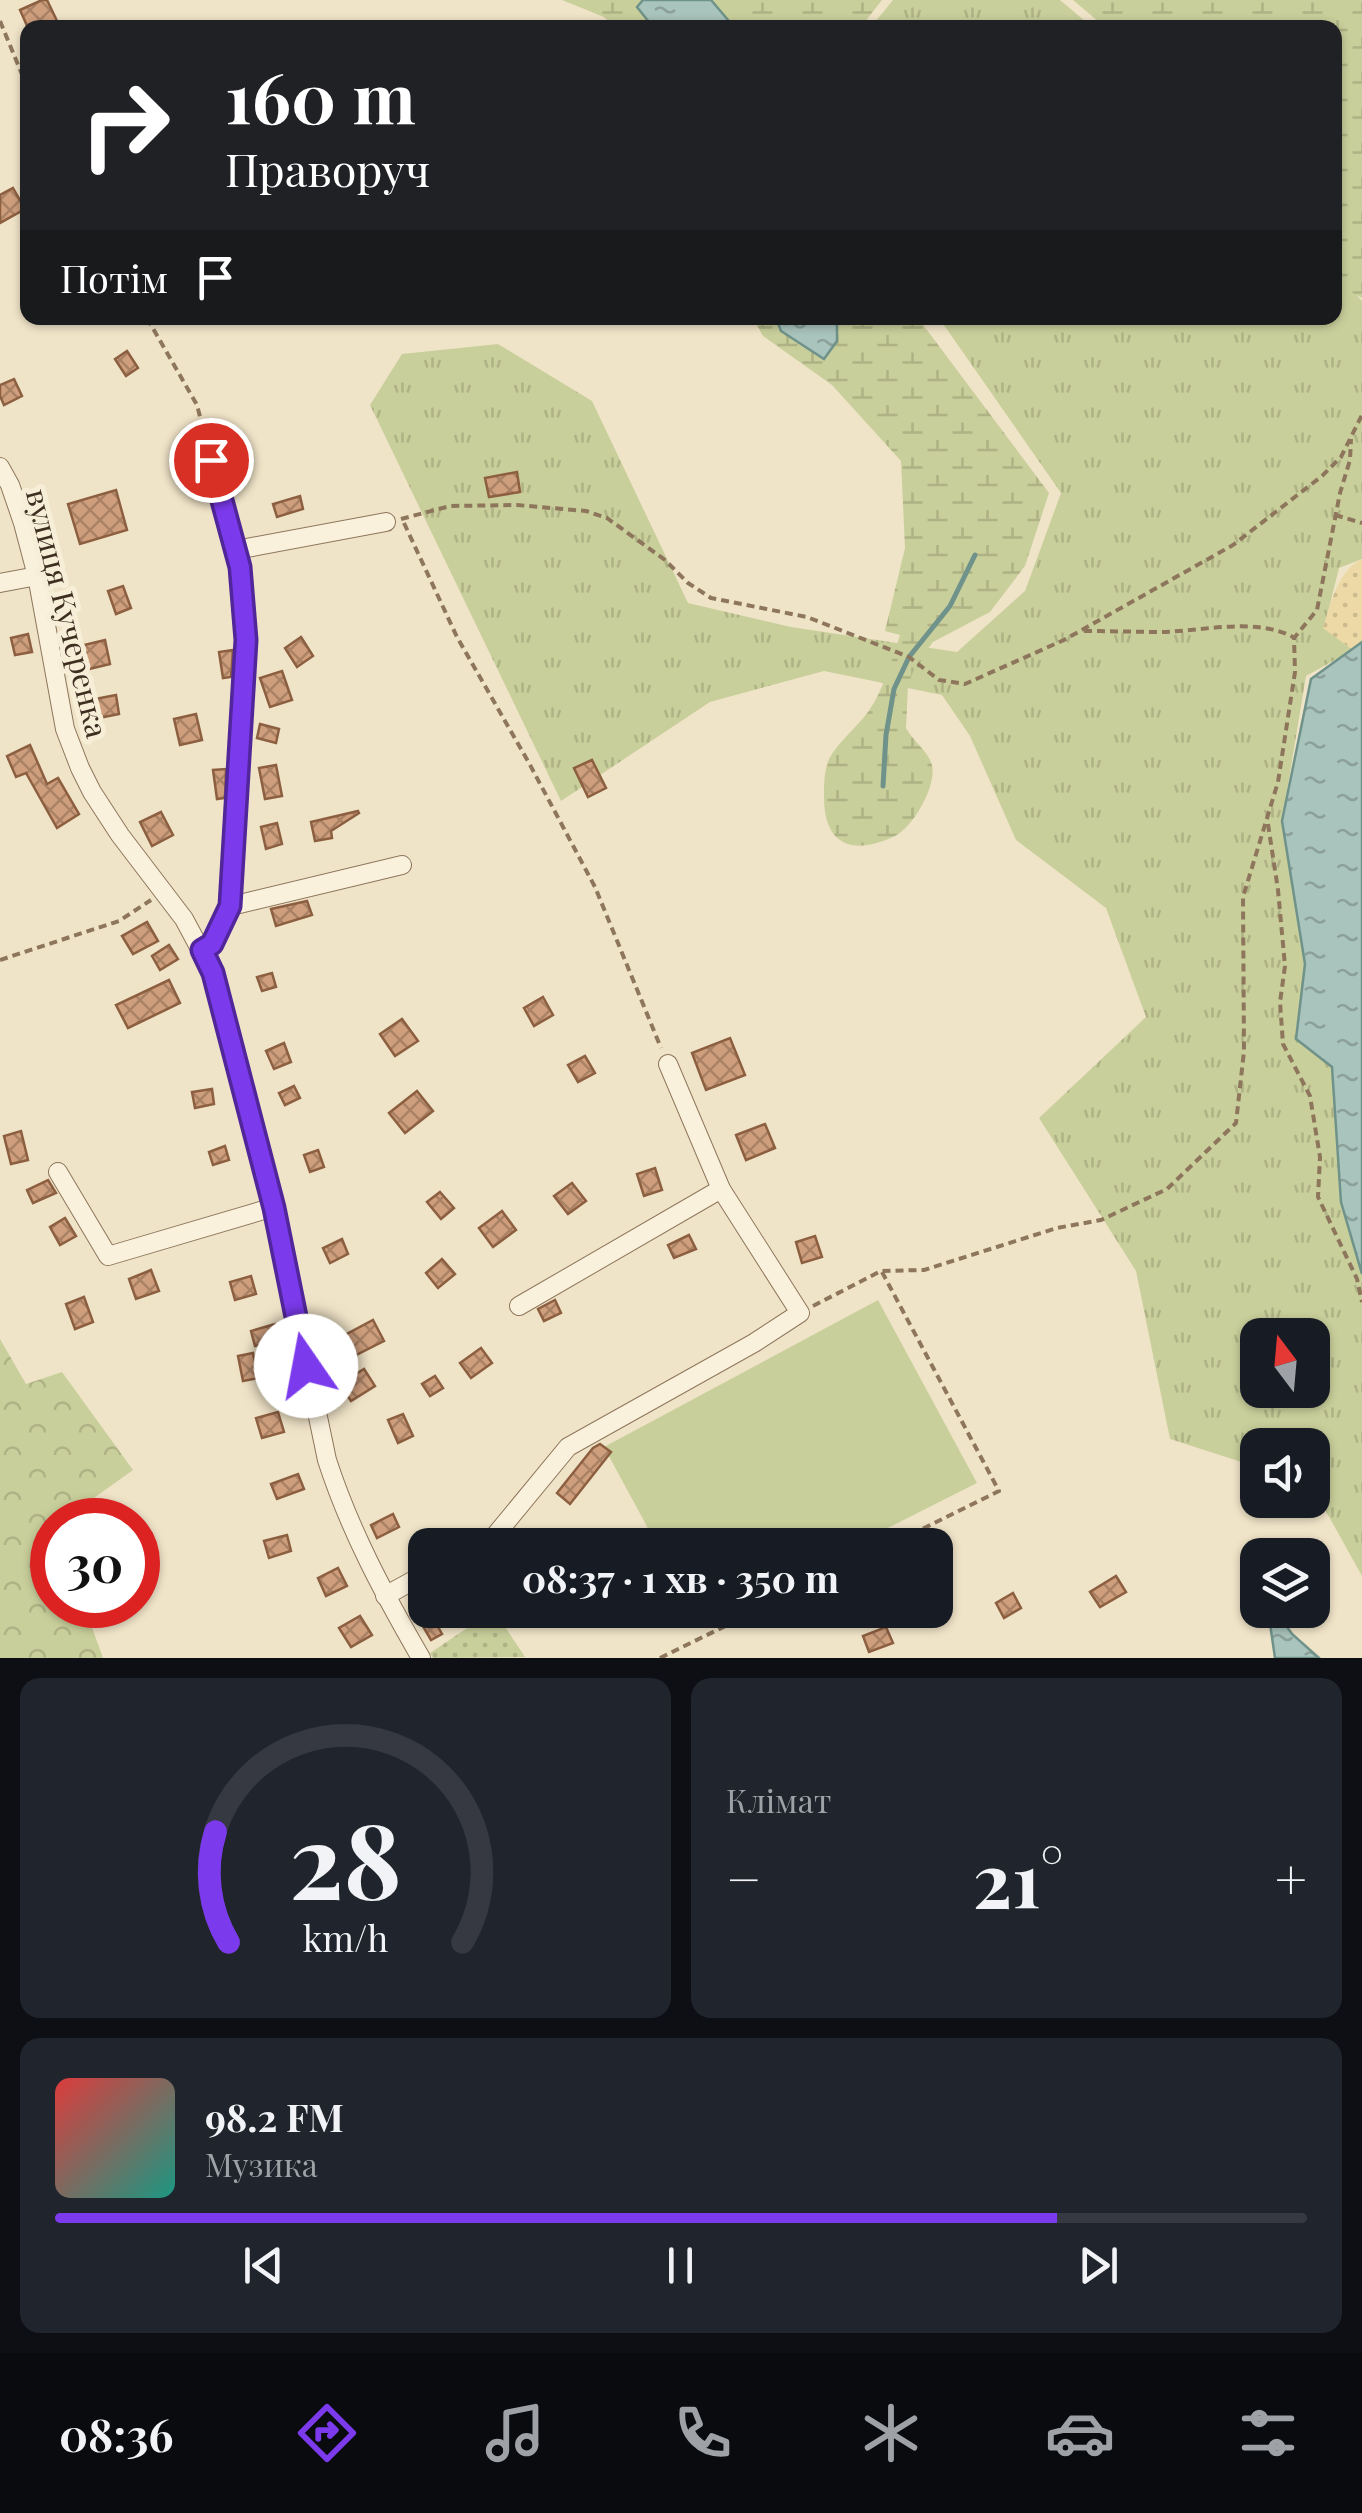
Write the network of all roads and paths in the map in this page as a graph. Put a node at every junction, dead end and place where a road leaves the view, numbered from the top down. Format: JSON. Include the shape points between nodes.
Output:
{"nodes":[{"id":1,"x":0,"y":20,"type":"edge"},
{"id":2,"x":20,"y":69,"type":"edge"},
{"id":3,"x":152,"y":325,"type":"edge"},
{"id":4,"x":1362,"y":415,"type":"edge"},
{"id":5,"x":1350,"y":439,"type":"junction"},
{"id":6,"x":211,"y":460,"type":"joint"},
{"id":7,"x":0,"y":467,"type":"edge"},
{"id":8,"x":1335,"y":515,"type":"junction"},
{"id":9,"x":394,"y":520,"type":"junction"},
{"id":10,"x":1362,"y":523,"type":"edge"},
{"id":11,"x":236,"y":550,"type":"junction"},
{"id":12,"x":37,"y":576,"type":"junction"},
{"id":13,"x":0,"y":583,"type":"edge"},
{"id":14,"x":1079,"y":631,"type":"junction"},
{"id":15,"x":1294,"y":638,"type":"junction"},
{"id":16,"x":1267,"y":819,"type":"junction"},
{"id":17,"x":402,"y":864,"type":"dead end"},
{"id":18,"x":164,"y":892,"type":"junction"},
{"id":19,"x":230,"y":906,"type":"junction"},
{"id":20,"x":202,"y":950,"type":"junction"},
{"id":21,"x":0,"y":960,"type":"edge"},
{"id":22,"x":668,"y":1064,"type":"joint"},
{"id":23,"x":58,"y":1172,"type":"dead end"},
{"id":24,"x":722,"y":1189,"type":"junction"},
{"id":25,"x":274,"y":1208,"type":"junction"},
{"id":26,"x":881,"y":1271,"type":"junction"},
{"id":27,"x":1362,"y":1302,"type":"edge"},
{"id":28,"x":519,"y":1306,"type":"dead end"},
{"id":29,"x":800,"y":1313,"type":"junction"},
{"id":30,"x":501,"y":1528,"type":"edge"},
{"id":31,"x":924,"y":1528,"type":"edge"},
{"id":32,"x":408,"y":1583,"type":"edge"},
{"id":33,"x":385,"y":1596,"type":"junction"},
{"id":34,"x":721,"y":1628,"type":"edge"},
{"id":35,"x":421,"y":1658,"type":"edge"},
{"id":36,"x":660,"y":1658,"type":"edge"}],
"edges":[{"from":1,"to":2,"type":"path"},
{"from":3,"to":6,"type":"path","via":[[197,406]]},
{"from":4,"to":5,"type":"path"},
{"from":5,"to":8,"type":"path"},
{"from":5,"to":14,"type":"path","via":[[1322,476],[1232,545]]},
{"from":6,"to":11,"type":"street"},
{"from":7,"to":12,"type":"street","name":"вулиця Кучеренка"},
{"from":8,"to":10,"type":"path"},
{"from":8,"to":15,"type":"path","via":[[1318,610]]},
{"from":9,"to":11,"type":"street"},
{"from":9,"to":14,"type":"path","via":[[450,506],[586,511],[607,518],[712,598],[807,617],[909,657],[939,680],[965,684]]},
{"from":9,"to":22,"type":"path","via":[[595,887]]},
{"from":11,"to":19,"type":"street","via":[[246,640]]},
{"from":12,"to":13,"type":"street"},
{"from":12,"to":18,"type":"street","name":"вулиця Кучеренка","via":[[65,728],[80,768]]},
{"from":14,"to":15,"type":"path","via":[[1236,627],[1279,630]]},
{"from":15,"to":16,"type":"path","via":[[1296,672]]},
{"from":16,"to":26,"type":"path","via":[[1243,896],[1244,1051],[1236,1124],[1167,1189],[1101,1220],[924,1270]]},
{"from":16,"to":27,"type":"path","via":[[1284,966],[1284,1044],[1310,1096],[1320,1158],[1318,1197]]},
{"from":17,"to":19,"type":"street"},
{"from":18,"to":20,"type":"street","name":"вулиця Кучеренка"},
{"from":18,"to":21,"type":"path","via":[[119,920]]},
{"from":19,"to":20,"type":"street","via":[[212,944]]},
{"from":20,"to":25,"type":"street","name":"вулиця Кучеренка"},
{"from":22,"to":24,"type":"street"},
{"from":23,"to":25,"type":"street","via":[[108,1256]]},
{"from":24,"to":28,"type":"street"},
{"from":24,"to":29,"type":"street"},
{"from":25,"to":33,"type":"street","name":"вулиця Кучеренка","via":[[328,1460]]},
{"from":26,"to":29,"type":"path"},
{"from":26,"to":31,"type":"path","via":[[999,1491]]},
{"from":29,"to":30,"type":"street","via":[[568,1447]]},
{"from":32,"to":33,"type":"street"},
{"from":33,"to":35,"type":"street","name":"вулиця Кучеренка"},
{"from":34,"to":36,"type":"path"}]}
